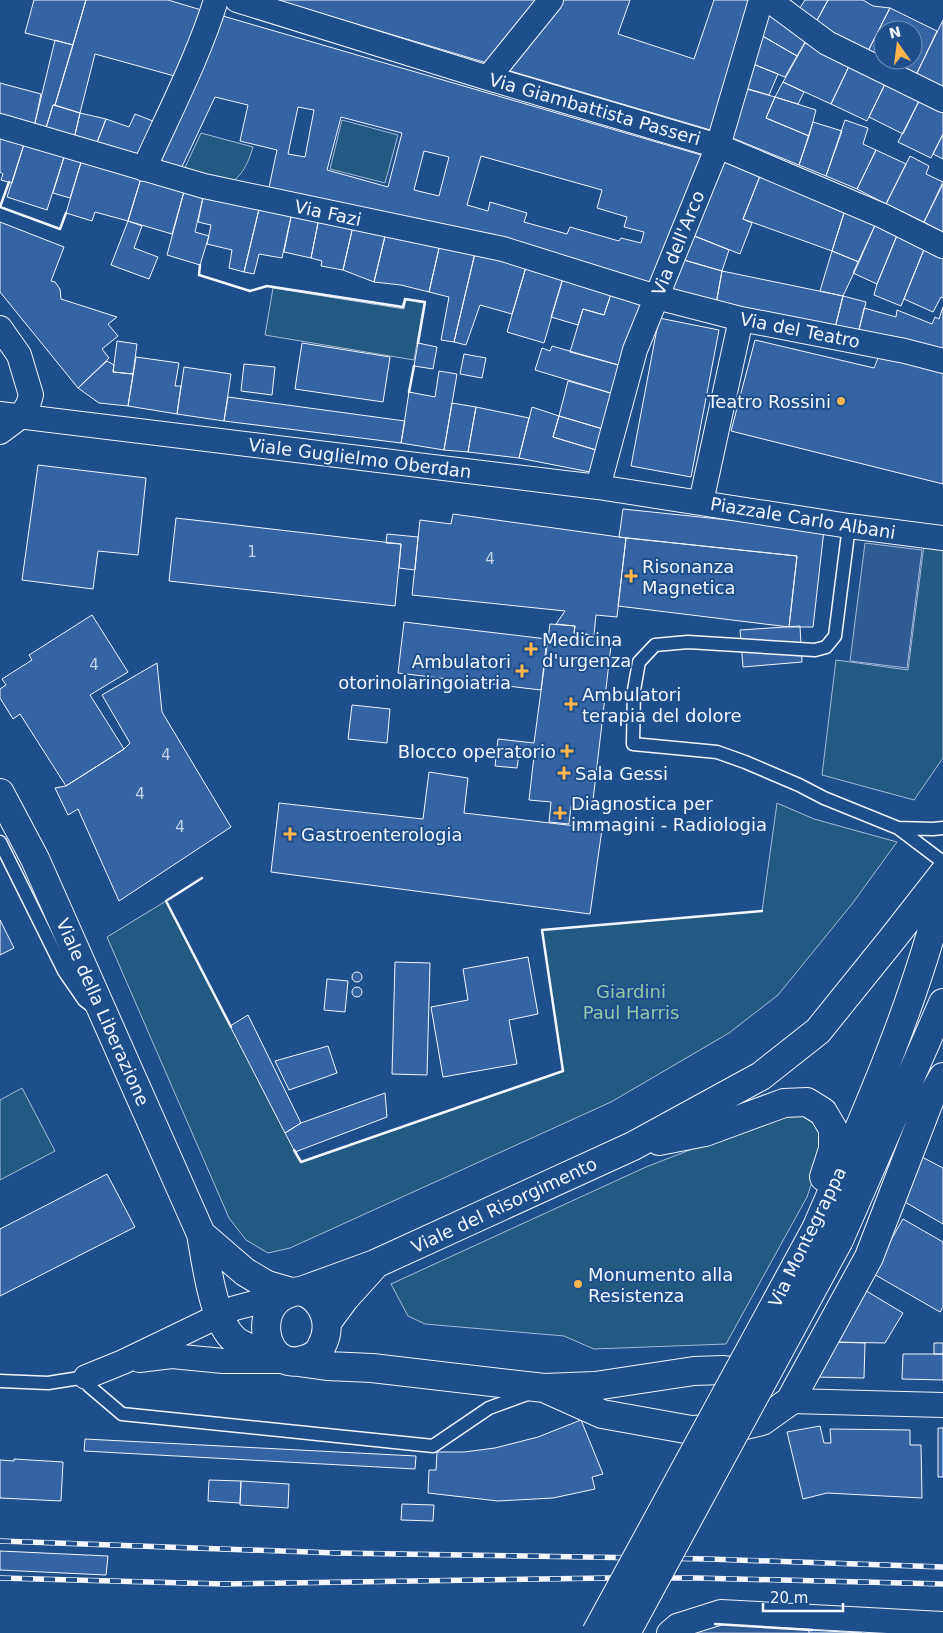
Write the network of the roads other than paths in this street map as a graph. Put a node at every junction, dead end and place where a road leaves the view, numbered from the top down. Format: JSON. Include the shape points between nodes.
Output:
{"nodes":[{"id":1,"x":216,"y":0,"type":"edge"},
{"id":2,"x":237,"y":0,"type":"edge"},
{"id":3,"x":551,"y":0,"type":"edge"},
{"id":4,"x":761,"y":0,"type":"edge"},
{"id":5,"x":769,"y":0,"type":"edge"},
{"id":6,"x":488,"y":78,"type":"junction"},
{"id":7,"x":943,"y":100,"type":"edge"},
{"id":8,"x":0,"y":126,"type":"edge"},
{"id":9,"x":718,"y":146,"type":"junction"},
{"id":10,"x":144,"y":169,"type":"junction"},
{"id":11,"x":943,"y":246,"type":"edge"},
{"id":12,"x":656,"y":297,"type":"junction"},
{"id":13,"x":741,"y":319,"type":"junction"},
{"id":14,"x":0,"y":328,"type":"edge"},
{"id":15,"x":943,"y":362,"type":"edge"},
{"id":16,"x":10,"y":416,"type":"edge"},
{"id":17,"x":0,"y":432,"type":"edge"},
{"id":18,"x":598,"y":487,"type":"junction"},
{"id":19,"x":700,"y":502,"type":"junction"},
{"id":20,"x":849,"y":526,"type":"junction"},
{"id":21,"x":943,"y":538,"type":"edge"},
{"id":22,"x":0,"y":793,"type":"edge"},
{"id":23,"x":898,"y":828,"type":"junction"},
{"id":24,"x":943,"y":828,"type":"edge"},
{"id":25,"x":0,"y":842,"type":"edge"},
{"id":26,"x":943,"y":862,"type":"edge"},
{"id":27,"x":943,"y":874,"type":"edge"},
{"id":28,"x":943,"y":890,"type":"edge"},
{"id":29,"x":943,"y":1003,"type":"edge"},
{"id":30,"x":105,"y":1016,"type":"junction"},
{"id":31,"x":943,"y":1044,"type":"edge"},
{"id":32,"x":914,"y":1071,"type":"junction"},
{"id":33,"x":939,"y":1091,"type":"edge"},
{"id":34,"x":633,"y":1146,"type":"junction"},
{"id":35,"x":202,"y":1234,"type":"junction"},
{"id":36,"x":827,"y":1235,"type":"junction"},
{"id":37,"x":375,"y":1264,"type":"junction"},
{"id":38,"x":291,"y":1293,"type":"junction"},
{"id":39,"x":219,"y":1315,"type":"junction"},
{"id":40,"x":328,"y":1326,"type":"junction"},
{"id":41,"x":287,"y":1359,"type":"junction"},
{"id":42,"x":123,"y":1362,"type":"junction"},
{"id":43,"x":372,"y":1368,"type":"junction"},
{"id":44,"x":86,"y":1378,"type":"junction"},
{"id":45,"x":0,"y":1381,"type":"edge"},
{"id":46,"x":544,"y":1388,"type":"junction"},
{"id":47,"x":790,"y":1401,"type":"junction"},
{"id":48,"x":943,"y":1404,"type":"edge"},
{"id":49,"x":943,"y":1624,"type":"edge"},
{"id":50,"x":596,"y":1633,"type":"edge"},
{"id":51,"x":626,"y":1633,"type":"edge"},
{"id":52,"x":669,"y":1633,"type":"edge"}],
"edges":[{"from":1,"to":10,"type":"street","via":[[210,22]]},
{"from":2,"to":6,"type":"street","name":"Via Giambattista Passeri"},
{"from":3,"to":6,"type":"street"},
{"from":4,"to":9,"type":"street","name":"Via dell'Arco"},
{"from":5,"to":7,"type":"street","via":[[826,42]]},
{"from":6,"to":9,"type":"street","name":"Via Giambattista Passeri"},
{"from":8,"to":10,"type":"street","name":"Via Fazi"},
{"from":9,"to":11,"type":"street","name":"Via Giambattista Passeri","via":[[883,216]]},
{"from":9,"to":12,"type":"street","name":"Via dell'Arco"},
{"from":10,"to":12,"type":"street","name":"Via Fazi","via":[[204,186],[503,250]]},
{"from":12,"to":13,"type":"street","name":"Via del Teatro"},
{"from":12,"to":18,"type":"street","name":"Via dell'Arco","via":[[635,350]]},
{"from":13,"to":15,"type":"street","name":"Via del Teatro","via":[[905,350]]},
{"from":13,"to":19,"type":"street","name":"Piazzale Carlo Albani"},
{"from":14,"to":16,"type":"street","via":[[19,355],[31,395],[28,405]]},
{"from":16,"to":17,"type":"street"},
{"from":16,"to":18,"type":"street","name":"Viale Guglielmo Oberdan"},
{"from":18,"to":19,"type":"street","name":"Viale Guglielmo Oberdan"},
{"from":19,"to":20,"type":"street","name":"Piazzale Carlo Albani"},
{"from":20,"to":21,"type":"street","name":"Piazzale Carlo Albani"},
{"from":20,"to":23,"type":"lane","via":[[835,636],[826,647],[816,650],[688,642],[655,645],[639,662],[634,690],[633,744],[717,752]]},
{"from":22,"to":30,"type":"street","name":"Viale della Liberazione","via":[[77,936]]},
{"from":23,"to":24,"type":"lane"},
{"from":23,"to":26,"type":"lane"},
{"from":25,"to":30,"type":"lane","via":[[64,971],[84,1000]]},
{"from":27,"to":34,"type":"street","name":"Viale del Risorgimento","via":[[818,1031],[761,1076]]},
{"from":28,"to":36,"type":"street","name":"Via Montegrappa","via":[[933,930]]},
{"from":29,"to":32,"type":"street","name":"Via Montegrappa"},
{"from":30,"to":35,"type":"street","name":"Viale della Liberazione"},
{"from":31,"to":32,"type":"street"},
{"from":32,"to":36,"type":"street","name":"Via Montegrappa"},
{"from":33,"to":47,"type":"street","via":[[869,1257]]},
{"from":34,"to":36,"type":"street","name":"Viale del Risorgimento","via":[[705,1132],[784,1103],[806,1102],[823,1112],[833,1129],[833,1149],[819,1193]]},
{"from":34,"to":37,"type":"street","name":"Viale del Risorgimento"},
{"from":35,"to":38,"type":"street","name":"Viale della Liberazione","via":[[246,1272],[267,1285]]},
{"from":35,"to":39,"type":"street","name":"Viale della Liberazione"},
{"from":36,"to":50,"type":"street","name":"Via Montegrappa","bridge":true},
{"from":36,"to":51,"type":"street","name":"Via Montegrappa","bridge":true},
{"from":37,"to":38,"type":"street","name":"Viale del Risorgimento"},
{"from":37,"to":40,"type":"street","via":[[345,1298]]},
{"from":38,"to":39,"type":"street"},
{"from":38,"to":40,"type":"street","via":[[309,1294],[316,1300]]},
{"from":38,"to":41,"type":"street","via":[[274,1302],[266,1322],[270,1346]]},
{"from":39,"to":41,"type":"street","name":"Viale della Liberazione","via":[[236,1341],[248,1348]]},
{"from":39,"to":42,"type":"street"},
{"from":40,"to":41,"type":"street","via":[[320,1350],[309,1359]]},
{"from":40,"to":43,"type":"street","via":[[345,1348]]},
{"from":41,"to":42,"type":"street","via":[[223,1361],[172,1356]]},
{"from":41,"to":43,"type":"street","name":"Viale della Liberazione","via":[[326,1366]]},
{"from":42,"to":44,"type":"street"},
{"from":43,"to":46,"type":"street","name":"Viale della Liberazione"},
{"from":44,"to":45,"type":"lane","via":[[48,1383]]},
{"from":44,"to":46,"type":"lane","via":[[89,1386],[122,1414],[433,1446],[489,1408]]},
{"from":46,"to":47,"type":"street","via":[[595,1386],[694,1370],[722,1370],[750,1373]]},
{"from":46,"to":47,"type":"street","via":[[602,1414],[691,1430],[733,1428],[762,1421]]},
{"from":47,"to":48,"type":"street"},
{"from":49,"to":52,"type":"street","via":[[721,1612],[677,1626]]}]}
